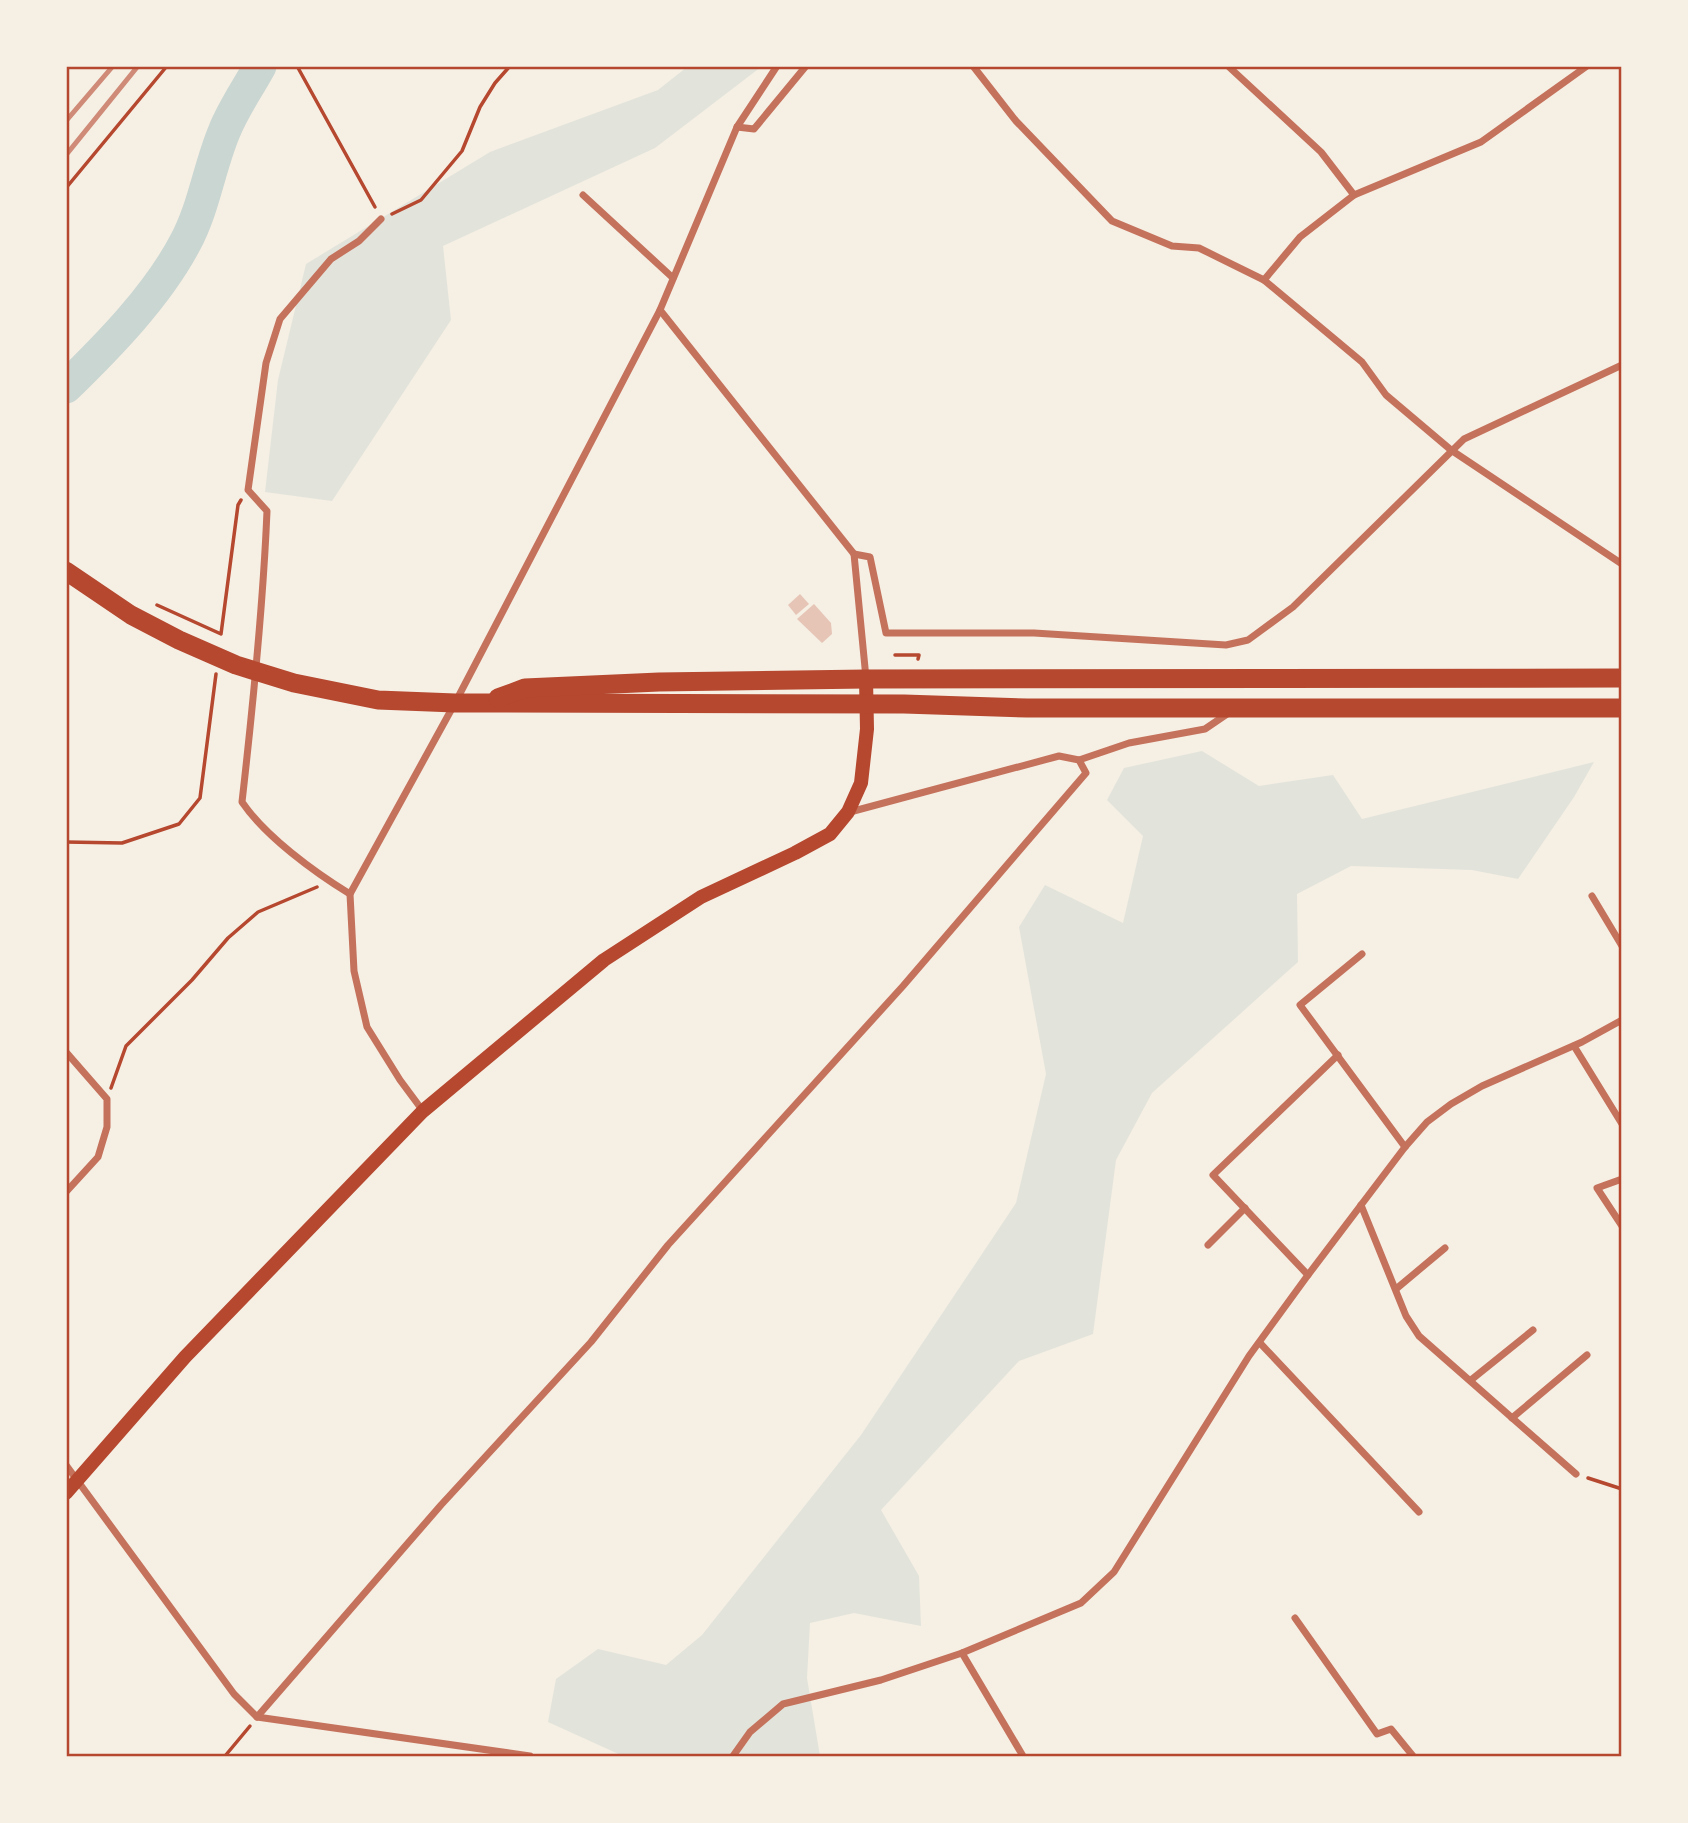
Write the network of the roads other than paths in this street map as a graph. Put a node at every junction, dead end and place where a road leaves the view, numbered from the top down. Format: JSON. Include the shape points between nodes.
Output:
{"nodes":[{"id":1,"x":777,"y":66,"type":"edge"},
{"id":2,"x":806,"y":66,"type":"edge"},
{"id":3,"x":973,"y":66,"type":"edge"},
{"id":4,"x":1228,"y":66,"type":"edge"},
{"id":5,"x":1587,"y":66,"type":"edge"},
{"id":6,"x":737,"y":127,"type":"junction"},
{"id":7,"x":583,"y":195,"type":"dead end"},
{"id":8,"x":1354,"y":195,"type":"junction"},
{"id":9,"x":381,"y":219,"type":"road end"},
{"id":10,"x":673,"y":278,"type":"junction"},
{"id":11,"x":1264,"y":280,"type":"junction"},
{"id":12,"x":660,"y":310,"type":"junction"},
{"id":13,"x":1622,"y":365,"type":"edge"},
{"id":14,"x":1451,"y":450,"type":"junction"},
{"id":15,"x":854,"y":554,"type":"junction"},
{"id":16,"x":1622,"y":564,"type":"edge"},
{"id":17,"x":66,"y":570,"type":"edge"},
{"id":18,"x":866,"y":678,"type":"junction"},
{"id":19,"x":1622,"y":678,"type":"edge"},
{"id":20,"x":455,"y":703,"type":"junction"},
{"id":21,"x":483,"y":703,"type":"junction"},
{"id":22,"x":866,"y":706,"type":"junction"},
{"id":23,"x":1237,"y":708,"type":"junction"},
{"id":24,"x":1622,"y":708,"type":"edge"},
{"id":25,"x":1079,"y":760,"type":"junction"},
{"id":26,"x":848,"y":812,"type":"junction"},
{"id":27,"x":350,"y":894,"type":"junction"},
{"id":28,"x":1592,"y":896,"type":"dead end"},
{"id":29,"x":1622,"y":946,"type":"edge"},
{"id":30,"x":1362,"y":954,"type":"dead end"},
{"id":31,"x":1622,"y":1020,"type":"edge"},
{"id":32,"x":1574,"y":1046,"type":"junction"},
{"id":33,"x":66,"y":1052,"type":"edge"},
{"id":34,"x":1338,"y":1055,"type":"junction"},
{"id":35,"x":423,"y":1111,"type":"junction"},
{"id":36,"x":1622,"y":1124,"type":"edge"},
{"id":37,"x":1405,"y":1146,"type":"junction"},
{"id":38,"x":1622,"y":1179,"type":"edge"},
{"id":39,"x":66,"y":1192,"type":"edge"},
{"id":40,"x":1361,"y":1205,"type":"junction"},
{"id":41,"x":1245,"y":1209,"type":"junction"},
{"id":42,"x":1622,"y":1226,"type":"edge"},
{"id":43,"x":1208,"y":1245,"type":"dead end"},
{"id":44,"x":1444,"y":1248,"type":"dead end"},
{"id":45,"x":1308,"y":1275,"type":"junction"},
{"id":46,"x":1396,"y":1289,"type":"junction"},
{"id":47,"x":1534,"y":1330,"type":"dead end"},
{"id":48,"x":1260,"y":1343,"type":"junction"},
{"id":49,"x":1587,"y":1355,"type":"dead end"},
{"id":50,"x":1471,"y":1380,"type":"junction"},
{"id":51,"x":1512,"y":1418,"type":"junction"},
{"id":52,"x":66,"y":1465,"type":"edge"},
{"id":53,"x":1576,"y":1475,"type":"road end"},
{"id":54,"x":78,"y":1480,"type":"junction"},
{"id":55,"x":66,"y":1493,"type":"edge"},
{"id":56,"x":1419,"y":1511,"type":"dead end"},
{"id":57,"x":1295,"y":1618,"type":"dead end"},
{"id":58,"x":962,"y":1653,"type":"junction"},
{"id":59,"x":257,"y":1717,"type":"junction"},
{"id":60,"x":530,"y":1756,"type":"edge"},
{"id":61,"x":733,"y":1756,"type":"edge"},
{"id":62,"x":1023,"y":1756,"type":"edge"},
{"id":63,"x":1413,"y":1756,"type":"edge"}],
"edges":[{"from":1,"to":6,"type":"street"},
{"from":2,"to":6,"type":"street","via":[[754,129]]},
{"from":3,"to":11,"type":"street","via":[[1016,121],[1112,221],[1172,246],[1199,248]]},
{"from":4,"to":8,"type":"street","via":[[1321,152]]},
{"from":5,"to":8,"type":"street","via":[[1481,142]]},
{"from":6,"to":10,"type":"street"},
{"from":7,"to":10,"type":"street"},
{"from":8,"to":11,"type":"street","via":[[1300,237]]},
{"from":9,"to":27,"type":"street","via":[[331,259],[280,319],[266,363],[248,490],[267,511],[262,619],[242,802],[256,822]]},
{"from":10,"to":12,"type":"street"},
{"from":11,"to":14,"type":"street","via":[[1362,362],[1386,395]]},
{"from":12,"to":15,"type":"street"},
{"from":12,"to":20,"type":"street"},
{"from":13,"to":14,"type":"street","via":[[1464,439]]},
{"from":14,"to":15,"type":"street","via":[[1293,607],[1248,640],[1226,645],[1034,633],[886,634],[870,557]]},
{"from":14,"to":16,"type":"street"},
{"from":15,"to":18,"type":"street"},
{"from":17,"to":20,"type":"highway","via":[[131,615],[236,665],[294,683],[378,700]]},
{"from":18,"to":19,"type":"highway"},
{"from":18,"to":21,"type":"highway","via":[[524,688]]},
{"from":18,"to":22,"type":"main road"},
{"from":20,"to":21,"type":"highway"},
{"from":20,"to":27,"type":"street"},
{"from":21,"to":22,"type":"highway"},
{"from":22,"to":23,"type":"highway"},
{"from":22,"to":26,"type":"main road","via":[[861,783]]},
{"from":23,"to":24,"type":"highway"},
{"from":23,"to":25,"type":"street","via":[[1205,729],[1129,743]]},
{"from":25,"to":26,"type":"street","via":[[1059,756]]},
{"from":25,"to":59,"type":"street","via":[[1086,773],[904,986],[668,1245],[591,1342],[441,1505]]},
{"from":26,"to":35,"type":"main road","via":[[830,834],[701,897],[604,960]]},
{"from":27,"to":35,"type":"street","via":[[354,971],[367,1027]]},
{"from":28,"to":29,"type":"street"},
{"from":30,"to":34,"type":"street","via":[[1300,1005]]},
{"from":31,"to":32,"type":"street"},
{"from":32,"to":36,"type":"street"},
{"from":32,"to":37,"type":"street","via":[[1451,1104]]},
{"from":33,"to":39,"type":"street","via":[[107,1099],[107,1128],[99,1157]]},
{"from":34,"to":37,"type":"street"},
{"from":34,"to":41,"type":"street","via":[[1213,1175]]},
{"from":35,"to":54,"type":"main road","via":[[185,1357]]},
{"from":37,"to":40,"type":"street"},
{"from":38,"to":42,"type":"street","via":[[1597,1188]]},
{"from":40,"to":45,"type":"street"},
{"from":40,"to":46,"type":"street"},
{"from":41,"to":43,"type":"street"},
{"from":41,"to":45,"type":"street"},
{"from":44,"to":46,"type":"street"},
{"from":45,"to":48,"type":"street"},
{"from":46,"to":50,"type":"street","via":[[1419,1336]]},
{"from":47,"to":50,"type":"street"},
{"from":48,"to":56,"type":"street"},
{"from":48,"to":58,"type":"street","via":[[1114,1572],[1081,1602]]},
{"from":49,"to":51,"type":"street"},
{"from":50,"to":51,"type":"street"},
{"from":51,"to":53,"type":"street"},
{"from":52,"to":54,"type":"street"},
{"from":54,"to":55,"type":"main road"},
{"from":54,"to":59,"type":"street","via":[[234,1694]]},
{"from":57,"to":63,"type":"street","via":[[1377,1734],[1391,1729]]},
{"from":58,"to":61,"type":"street","via":[[881,1680],[783,1704],[750,1732]]},
{"from":58,"to":62,"type":"street"},
{"from":59,"to":60,"type":"street"}]}
